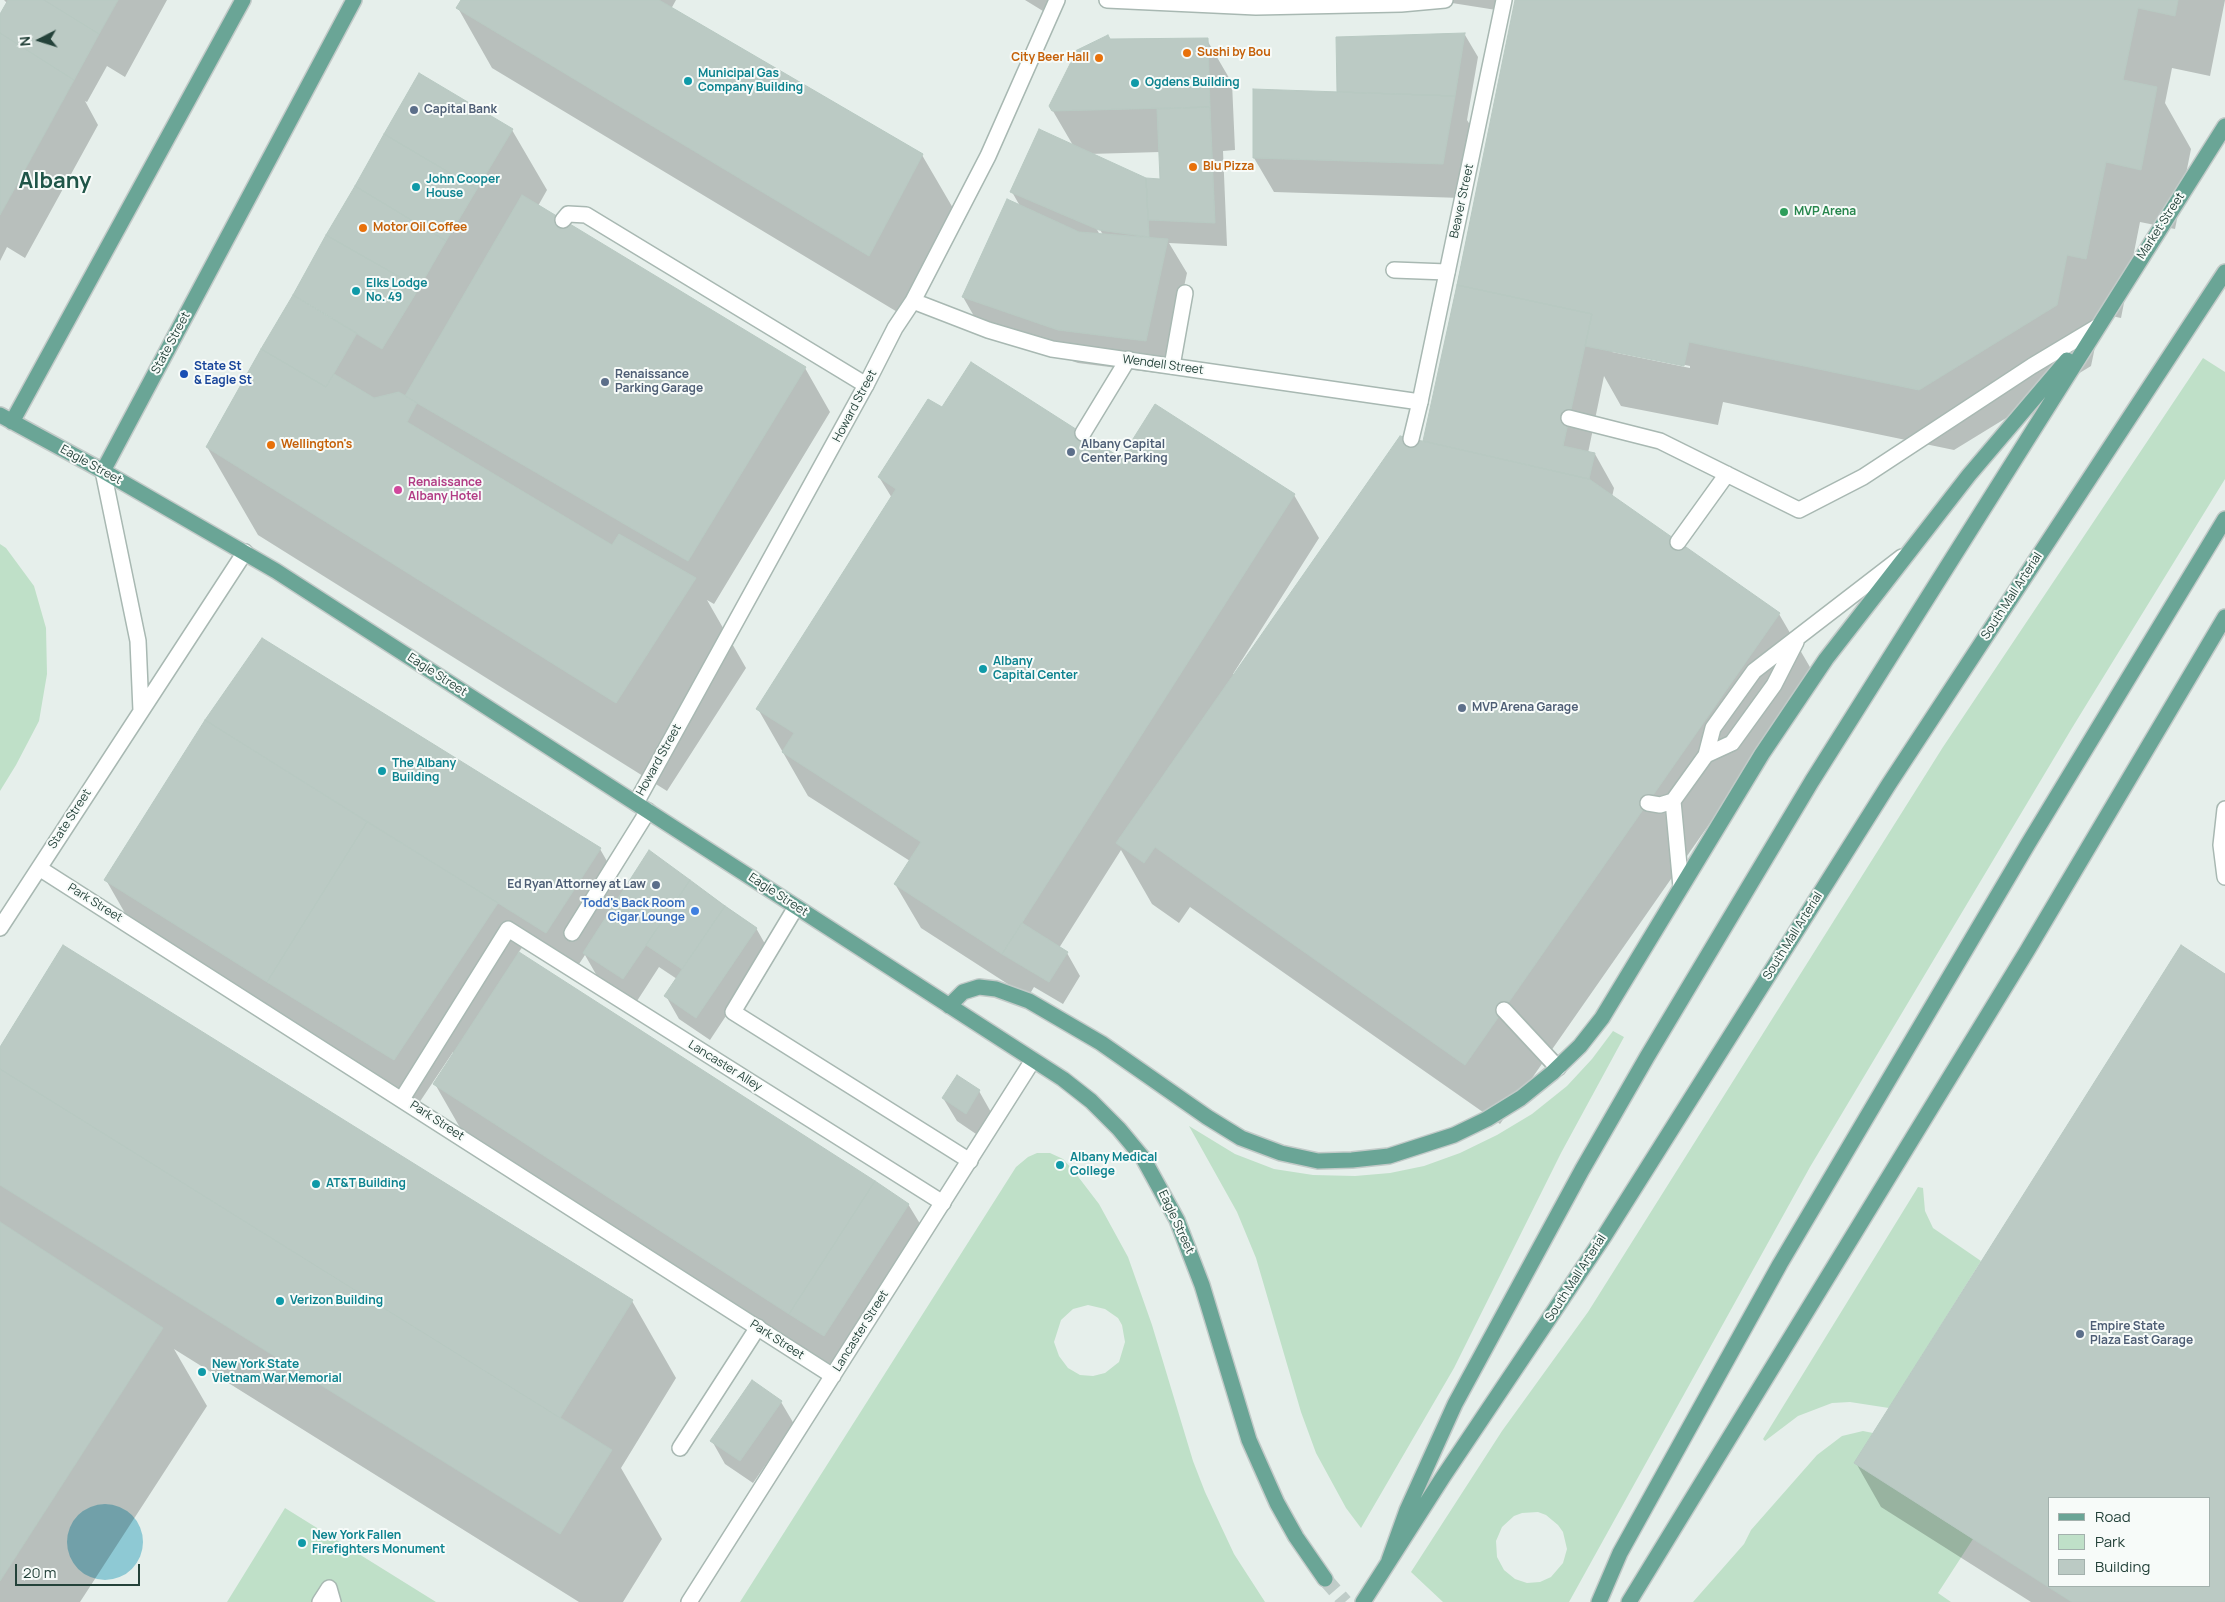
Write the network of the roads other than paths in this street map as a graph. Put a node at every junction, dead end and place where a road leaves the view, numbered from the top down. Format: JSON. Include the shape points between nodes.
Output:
{"nodes":[{"id":1,"x":243,"y":0,"type":"edge"},
{"id":2,"x":354,"y":0,"type":"edge"},
{"id":3,"x":1057,"y":0,"type":"edge"},
{"id":4,"x":1106,"y":0,"type":"edge"},
{"id":5,"x":1445,"y":0,"type":"edge"},
{"id":6,"x":1504,"y":0,"type":"edge"},
{"id":7,"x":2225,"y":126,"type":"edge"},
{"id":8,"x":563,"y":220,"type":"dead end"},
{"id":9,"x":1394,"y":270,"type":"dead end"},
{"id":10,"x":1447,"y":272,"type":"junction"},
{"id":11,"x":2225,"y":272,"type":"edge"},
{"id":12,"x":1185,"y":293,"type":"dead end"},
{"id":13,"x":913,"y":301,"type":"junction"},
{"id":14,"x":2097,"y":327,"type":"junction"},
{"id":15,"x":1128,"y":359,"type":"junction"},
{"id":16,"x":1172,"y":366,"type":"junction"},
{"id":17,"x":866,"y":385,"type":"junction"},
{"id":18,"x":1420,"y":402,"type":"junction"},
{"id":19,"x":1569,"y":418,"type":"dead end"},
{"id":20,"x":6,"y":419,"type":"edge"},
{"id":21,"x":1083,"y":433,"type":"dead end"},
{"id":22,"x":1411,"y":439,"type":"dead end"},
{"id":23,"x":103,"y":471,"type":"junction"},
{"id":24,"x":1727,"y":474,"type":"junction"},
{"id":25,"x":2225,"y":519,"type":"edge"},
{"id":26,"x":1678,"y":542,"type":"dead end"},
{"id":27,"x":1913,"y":548,"type":"junction"},
{"id":28,"x":245,"y":552,"type":"junction"},
{"id":29,"x":2225,"y":617,"type":"edge"},
{"id":30,"x":1799,"y":636,"type":"junction"},
{"id":31,"x":141,"y":711,"type":"junction"},
{"id":32,"x":1706,"y":755,"type":"junction"},
{"id":33,"x":1673,"y":801,"type":"junction"},
{"id":34,"x":1648,"y":804,"type":"dead end"},
{"id":35,"x":642,"y":807,"type":"junction"},
{"id":36,"x":2225,"y":809,"type":"edge"},
{"id":37,"x":39,"y":868,"type":"junction"},
{"id":38,"x":2225,"y":877,"type":"edge"},
{"id":39,"x":1681,"y":887,"type":"junction"},
{"id":40,"x":796,"y":907,"type":"junction"},
{"id":41,"x":0,"y":928,"type":"edge"},
{"id":42,"x":572,"y":932,"type":"dead end"},
{"id":43,"x":949,"y":1006,"type":"junction"},
{"id":44,"x":1504,"y":1010,"type":"dead end"},
{"id":45,"x":1033,"y":1060,"type":"junction"},
{"id":46,"x":1558,"y":1068,"type":"junction"},
{"id":47,"x":402,"y":1099,"type":"junction"},
{"id":48,"x":970,"y":1161,"type":"junction"},
{"id":49,"x":943,"y":1203,"type":"junction"},
{"id":50,"x":758,"y":1327,"type":"junction"},
{"id":51,"x":833,"y":1376,"type":"junction"},
{"id":52,"x":680,"y":1448,"type":"dead end"},
{"id":53,"x":1389,"y":1560,"type":"junction"},
{"id":54,"x":1325,"y":1579,"type":"tunnel mouth"},
{"id":55,"x":320,"y":1602,"type":"edge"},
{"id":56,"x":333,"y":1602,"type":"edge"},
{"id":57,"x":689,"y":1602,"type":"edge"},
{"id":58,"x":1363,"y":1602,"type":"edge"},
{"id":59,"x":1599,"y":1602,"type":"edge"},
{"id":60,"x":1629,"y":1602,"type":"edge"}],
"edges":[{"from":1,"to":20,"type":"main road"},
{"from":2,"to":23,"type":"main road","name":"State Street"},
{"from":3,"to":13,"type":"street","name":"Howard Street","via":[[988,156]]},
{"from":4,"to":5,"type":"street","via":[[1256,7]]},
{"from":6,"to":10,"type":"street","name":"Beaver Street"},
{"from":7,"to":14,"type":"main road","name":"Market Street"},
{"from":8,"to":17,"type":"street","via":[[568,214],[586,215]]},
{"from":9,"to":10,"type":"street"},
{"from":10,"to":18,"type":"street","name":"Beaver Street","via":[[1430,381]]},
{"from":11,"to":53,"type":"main road","name":"South Mall Arterial","via":[[1890,784],[1576,1280]]},
{"from":12,"to":16,"type":"street"},
{"from":13,"to":15,"type":"street","name":"Wendell Street","via":[[988,330],[1052,348]]},
{"from":13,"to":17,"type":"street","name":"Howard Street"},
{"from":14,"to":24,"type":"street","via":[[1863,477],[1799,510]]},
{"from":14,"to":27,"type":"main road","via":[[2019,414]]},
{"from":14,"to":53,"type":"main road","via":[[1812,781],[1628,1089],[1455,1404],[1407,1510]]},
{"from":15,"to":16,"type":"street","name":"Wendell Street"},
{"from":15,"to":21,"type":"street"},
{"from":16,"to":18,"type":"street","name":"Wendell Street"},
{"from":17,"to":35,"type":"street","name":"Howard Street"},
{"from":18,"to":22,"type":"street","name":"Beaver Street"},
{"from":19,"to":24,"type":"street","via":[[1660,441]]},
{"from":20,"to":23,"type":"main road","name":"Eagle Street"},
{"from":23,"to":28,"type":"main road","name":"Eagle Street"},
{"from":23,"to":31,"type":"street","via":[[138,641]]},
{"from":24,"to":26,"type":"street"},
{"from":25,"to":59,"type":"main road","via":[[2023,852],[1780,1264],[1620,1553]]},
{"from":27,"to":30,"type":"street"},
{"from":27,"to":39,"type":"main road","via":[[1793,706]]},
{"from":28,"to":31,"type":"street","name":"State Street"},
{"from":28,"to":35,"type":"main road","name":"Eagle Street"},
{"from":29,"to":60,"type":"main road","via":[[2027,951]]},
{"from":30,"to":32,"type":"street","via":[[1754,671],[1713,728]]},
{"from":30,"to":32,"type":"street","via":[[1774,685],[1732,743]]},
{"from":31,"to":37,"type":"street","name":"State Street"},
{"from":32,"to":33,"type":"street"},
{"from":33,"to":34,"type":"street"},
{"from":33,"to":39,"type":"street"},
{"from":35,"to":40,"type":"main road","name":"Eagle Street"},
{"from":35,"to":42,"type":"street","name":"Howard Street"},
{"from":36,"to":38,"type":"street","via":[[2220,845]]},
{"from":37,"to":41,"type":"street","name":"State Street"},
{"from":37,"to":47,"type":"street","name":"Park Street"},
{"from":39,"to":46,"type":"main road","via":[[1602,1018]]},
{"from":40,"to":43,"type":"main road","name":"Eagle Street"},
{"from":40,"to":48,"type":"street","via":[[733,1012]]},
{"from":43,"to":45,"type":"main road","name":"Eagle Street"},
{"from":43,"to":46,"type":"main road","via":[[963,992],[979,987],[996,989],[1029,1001],[1101,1043],[1241,1138],[1281,1153],[1318,1161],[1389,1156],[1454,1135],[1521,1098]]},
{"from":44,"to":46,"type":"street"},
{"from":45,"to":48,"type":"street","name":"Lancaster Street"},
{"from":45,"to":54,"type":"main road","name":"Eagle Street","via":[[1091,1101],[1143,1158],[1161,1187],[1192,1253],[1237,1407],[1262,1473],[1296,1537]]},
{"from":47,"to":49,"type":"street","name":"Lancaster Alley","via":[[508,929]]},
{"from":47,"to":50,"type":"street","name":"Park Street"},
{"from":48,"to":49,"type":"street","name":"Lancaster Street"},
{"from":49,"to":51,"type":"street","name":"Lancaster Street"},
{"from":50,"to":51,"type":"street","name":"Park Street"},
{"from":50,"to":52,"type":"street"},
{"from":51,"to":57,"type":"street","name":"Lancaster Street"},
{"from":53,"to":58,"type":"main road","name":"South Mall Arterial"},
{"from":55,"to":56,"type":"street","via":[[329,1588]]}]}
